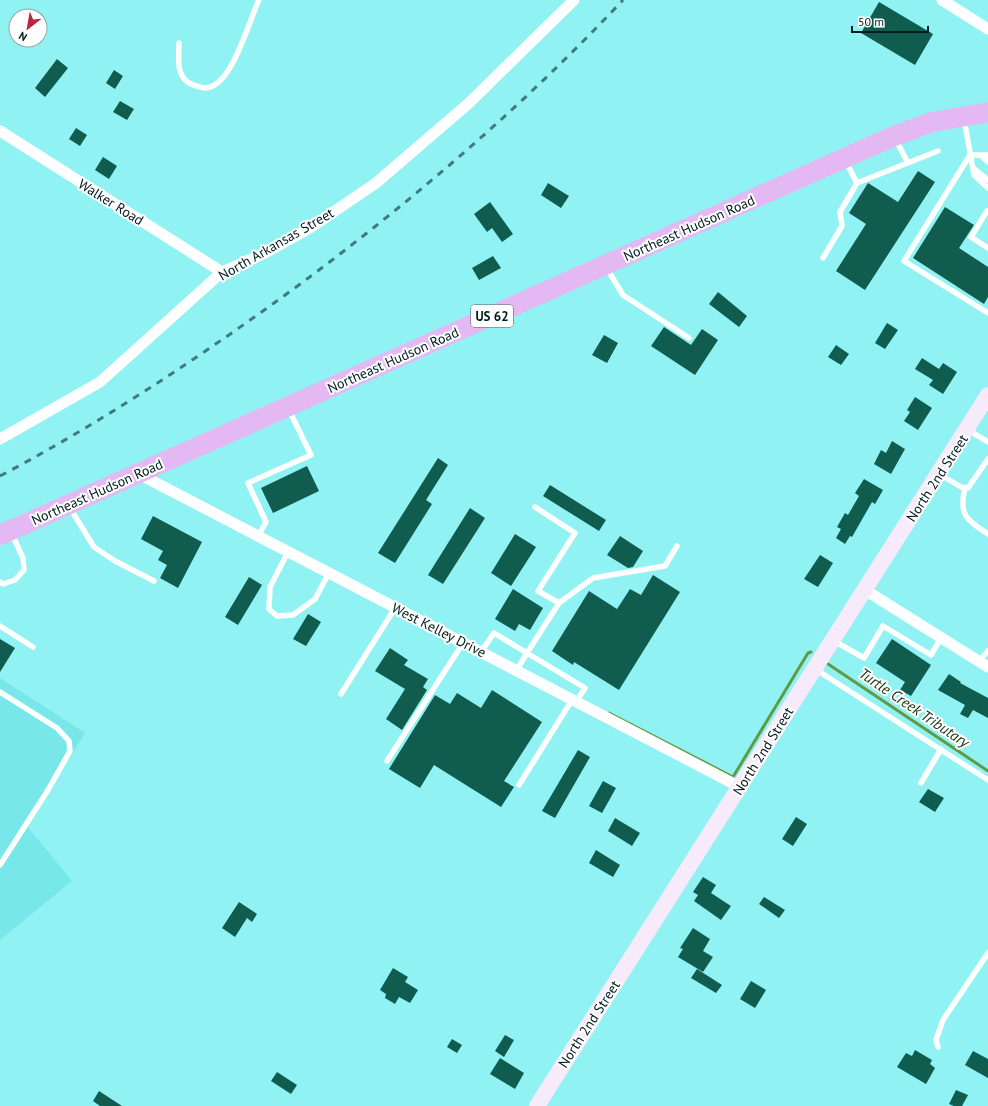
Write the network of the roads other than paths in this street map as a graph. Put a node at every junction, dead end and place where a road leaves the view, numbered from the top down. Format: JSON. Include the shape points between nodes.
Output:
{"nodes":[{"id":1,"x":259,"y":0,"type":"edge"},
{"id":2,"x":574,"y":0,"type":"edge"},
{"id":3,"x":942,"y":0,"type":"edge"},
{"id":4,"x":988,"y":29,"type":"edge"},
{"id":5,"x":179,"y":43,"type":"dead end"},
{"id":6,"x":988,"y":112,"type":"edge"},
{"id":7,"x":963,"y":115,"type":"junction"},
{"id":8,"x":0,"y":131,"type":"edge"},
{"id":9,"x":894,"y":136,"type":"junction"},
{"id":10,"x":938,"y":151,"type":"dead end"},
{"id":11,"x":970,"y":155,"type":"junction"},
{"id":12,"x":980,"y":155,"type":"junction"},
{"id":13,"x":988,"y":155,"type":"edge"},
{"id":14,"x":844,"y":159,"type":"junction"},
{"id":15,"x":988,"y":162,"type":"edge"},
{"id":16,"x":908,"y":163,"type":"junction"},
{"id":17,"x":973,"y":168,"type":"junction"},
{"id":18,"x":988,"y":180,"type":"edge"},
{"id":19,"x":857,"y":183,"type":"junction"},
{"id":20,"x":988,"y":188,"type":"edge"},
{"id":21,"x":987,"y":211,"type":"edge"},
{"id":22,"x":988,"y":248,"type":"edge"},
{"id":23,"x":823,"y":258,"type":"dead end"},
{"id":24,"x":604,"y":265,"type":"junction"},
{"id":25,"x":222,"y":272,"type":"junction"},
{"id":26,"x":988,"y":313,"type":"edge"},
{"id":27,"x":689,"y":338,"type":"dead end"},
{"id":28,"x":988,"y":395,"type":"edge"},
{"id":29,"x":287,"y":406,"type":"junction"},
{"id":30,"x":967,"y":429,"type":"junction"},
{"id":31,"x":0,"y":439,"type":"edge"},
{"id":32,"x":988,"y":442,"type":"edge"},
{"id":33,"x":988,"y":459,"type":"edge"},
{"id":34,"x":137,"y":473,"type":"junction"},
{"id":35,"x":939,"y":474,"type":"junction"},
{"id":36,"x":965,"y":488,"type":"junction"},
{"id":37,"x":68,"y":505,"type":"junction"},
{"id":38,"x":535,"y":507,"type":"dead end"},
{"id":39,"x":5,"y":533,"type":"edge"},
{"id":40,"x":988,"y":534,"type":"edge"},
{"id":41,"x":258,"y":536,"type":"junction"},
{"id":42,"x":677,"y":546,"type":"dead end"},
{"id":43,"x":288,"y":552,"type":"junction"},
{"id":44,"x":329,"y":573,"type":"junction"},
{"id":45,"x":154,"y":581,"type":"dead end"},
{"id":46,"x":0,"y":582,"type":"edge"},
{"id":47,"x":865,"y":590,"type":"junction"},
{"id":48,"x":558,"y":603,"type":"junction"},
{"id":49,"x":395,"y":608,"type":"junction"},
{"id":50,"x":0,"y":626,"type":"edge"},
{"id":51,"x":941,"y":638,"type":"junction"},
{"id":52,"x":833,"y":640,"type":"junction"},
{"id":53,"x":463,"y":643,"type":"junction"},
{"id":54,"x":33,"y":647,"type":"dead end"},
{"id":55,"x":988,"y":651,"type":"edge"},
{"id":56,"x":481,"y":652,"type":"junction"},
{"id":57,"x":527,"y":653,"type":"junction"},
{"id":58,"x":984,"y":664,"type":"edge"},
{"id":59,"x":815,"y":668,"type":"junction"},
{"id":60,"x":516,"y":671,"type":"junction"},
{"id":61,"x":0,"y":692,"type":"edge"},
{"id":62,"x":341,"y":694,"type":"dead end"},
{"id":63,"x":574,"y":701,"type":"junction"},
{"id":64,"x":941,"y":749,"type":"junction"},
{"id":65,"x":387,"y":761,"type":"dead end"},
{"id":66,"x":988,"y":780,"type":"edge"},
{"id":67,"x":921,"y":782,"type":"dead end"},
{"id":68,"x":519,"y":785,"type":"dead end"},
{"id":69,"x":740,"y":787,"type":"junction"},
{"id":70,"x":0,"y":865,"type":"edge"},
{"id":71,"x":988,"y":953,"type":"edge"},
{"id":72,"x":938,"y":1047,"type":"dead end"},
{"id":73,"x":537,"y":1106,"type":"edge"}],
"edges":[{"from":1,"to":5,"type":"lane","via":[[229,71],[217,84],[206,88],[182,78],[179,72]]},
{"from":2,"to":25,"type":"street","name":"North Arkansas Street","via":[[468,104],[376,183],[310,228]]},
{"from":3,"to":4,"type":"street"},
{"from":6,"to":7,"type":"highway","name":"Northeast Hudson Road","number":"US 62"},
{"from":7,"to":9,"type":"highway","name":"Northeast Hudson Road","number":"US 62","via":[[932,122]]},
{"from":7,"to":11,"type":"lane"},
{"from":8,"to":25,"type":"street","name":"Walker Road"},
{"from":9,"to":14,"type":"highway","name":"Northeast Hudson Road","number":"US 62"},
{"from":9,"to":16,"type":"lane"},
{"from":10,"to":16,"type":"lane"},
{"from":11,"to":12,"type":"lane"},
{"from":11,"to":17,"type":"lane"},
{"from":11,"to":26,"type":"lane","via":[[904,260]]},
{"from":12,"to":13,"type":"lane"},
{"from":12,"to":15,"type":"lane"},
{"from":14,"to":19,"type":"lane"},
{"from":14,"to":24,"type":"highway","name":"Northeast Hudson Road","number":"US 62"},
{"from":16,"to":19,"type":"lane"},
{"from":17,"to":18,"type":"lane"},
{"from":17,"to":20,"type":"lane","via":[[974,175]]},
{"from":19,"to":23,"type":"lane","via":[[840,212],[842,226]]},
{"from":21,"to":22,"type":"lane","via":[[971,237]]},
{"from":24,"to":27,"type":"lane","via":[[623,295]]},
{"from":24,"to":29,"type":"highway","name":"Northeast Hudson Road","number":"US 62"},
{"from":25,"to":31,"type":"street","name":"North Arkansas Street","via":[[100,382]]},
{"from":28,"to":30,"type":"main road","name":"North 2nd Street"},
{"from":29,"to":34,"type":"highway","name":"Northeast Hudson Road","number":"US 62"},
{"from":29,"to":41,"type":"lane","via":[[311,455],[248,482],[266,522]]},
{"from":30,"to":32,"type":"lane"},
{"from":30,"to":35,"type":"main road","name":"North 2nd Street"},
{"from":33,"to":36,"type":"lane","via":[[970,486]]},
{"from":34,"to":37,"type":"highway","name":"Northeast Hudson Road","number":"US 62"},
{"from":34,"to":41,"type":"street","name":"West Kelley Drive"},
{"from":35,"to":36,"type":"lane"},
{"from":35,"to":47,"type":"main road","name":"North 2nd Street"},
{"from":36,"to":40,"type":"lane","via":[[961,502],[964,515]]},
{"from":37,"to":39,"type":"highway","name":"Northeast Hudson Road","number":"US 62"},
{"from":37,"to":45,"type":"lane","via":[[94,547]]},
{"from":38,"to":48,"type":"lane","via":[[576,533],[538,591]]},
{"from":39,"to":46,"type":"lane","via":[[23,558],[24,570],[15,580],[3,584]]},
{"from":41,"to":43,"type":"street","name":"West Kelley Drive"},
{"from":42,"to":48,"type":"lane","via":[[665,566],[593,578]]},
{"from":43,"to":44,"type":"street","name":"West Kelley Drive"},
{"from":43,"to":44,"type":"lane","via":[[270,587],[269,609],[277,616],[293,615],[314,599]]},
{"from":44,"to":49,"type":"street","name":"West Kelley Drive"},
{"from":47,"to":51,"type":"street"},
{"from":47,"to":52,"type":"main road","name":"North 2nd Street"},
{"from":48,"to":57,"type":"lane"},
{"from":49,"to":53,"type":"street","name":"West Kelley Drive"},
{"from":49,"to":62,"type":"lane"},
{"from":50,"to":54,"type":"lane"},
{"from":51,"to":52,"type":"lane","via":[[931,655],[883,626],[864,658]]},
{"from":51,"to":58,"type":"street"},
{"from":52,"to":59,"type":"main road","name":"North 2nd Street"},
{"from":53,"to":56,"type":"street","name":"West Kelley Drive"},
{"from":53,"to":65,"type":"lane"},
{"from":55,"to":58,"type":"lane"},
{"from":56,"to":57,"type":"lane","via":[[494,633]]},
{"from":56,"to":60,"type":"street","name":"West Kelley Drive"},
{"from":57,"to":60,"type":"lane"},
{"from":57,"to":63,"type":"lane","via":[[586,688]]},
{"from":59,"to":64,"type":"lane"},
{"from":59,"to":69,"type":"main road","name":"North 2nd Street"},
{"from":60,"to":63,"type":"street","name":"West Kelley Drive"},
{"from":61,"to":70,"type":"lane","via":[[57,728],[69,741],[70,751]]},
{"from":63,"to":68,"type":"lane"},
{"from":63,"to":69,"type":"street","name":"West Kelley Drive"},
{"from":64,"to":66,"type":"lane"},
{"from":64,"to":67,"type":"lane"},
{"from":69,"to":73,"type":"main road","name":"North 2nd Street"},
{"from":71,"to":72,"type":"lane","via":[[943,1020],[936,1040]]}]}
